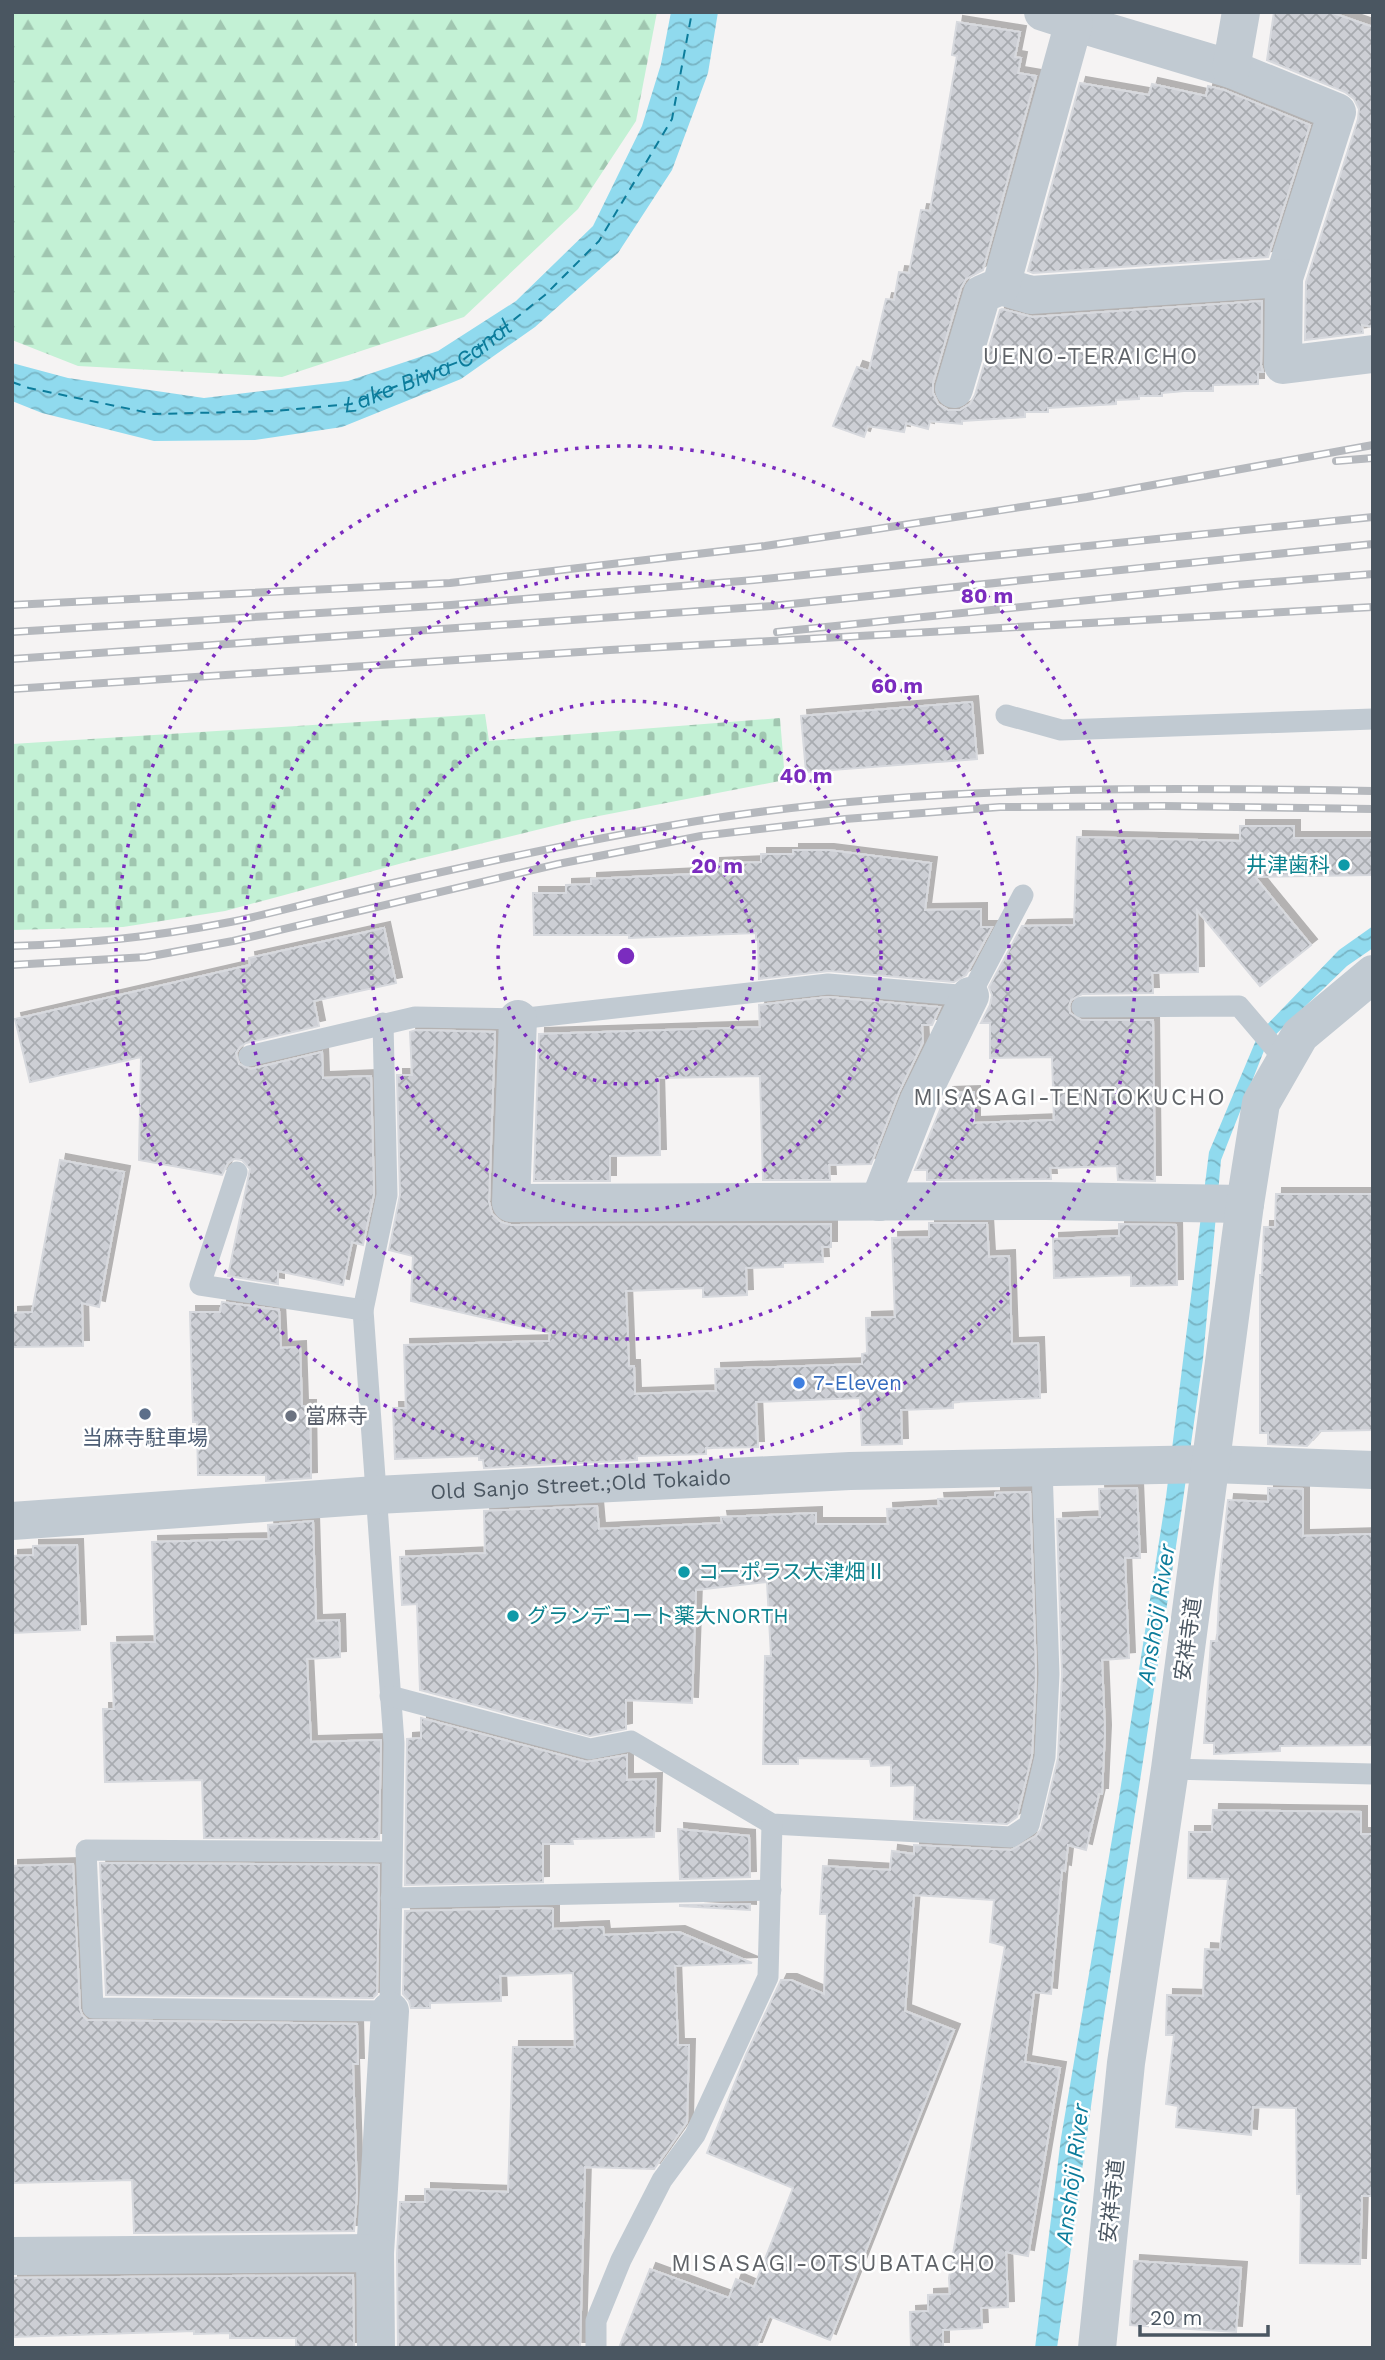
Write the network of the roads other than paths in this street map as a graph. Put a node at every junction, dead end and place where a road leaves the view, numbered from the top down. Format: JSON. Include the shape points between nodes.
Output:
{"nodes":[{"id":1,"x":1241,"y":12,"type":"edge"},
{"id":2,"x":1058,"y":17,"type":"edge"},
{"id":3,"x":1231,"y":69,"type":"junction"},
{"id":4,"x":1284,"y":278,"type":"junction"},
{"id":5,"x":1001,"y":286,"type":"junction"},
{"id":6,"x":1373,"y":354,"type":"edge"},
{"id":7,"x":954,"y":389,"type":"dead end"},
{"id":8,"x":1006,"y":715,"type":"dead end"},
{"id":9,"x":1373,"y":719,"type":"edge"},
{"id":10,"x":1023,"y":895,"type":"dead end"},
{"id":11,"x":1373,"y":974,"type":"edge"},
{"id":12,"x":970,"y":996,"type":"junction"},
{"id":13,"x":1082,"y":1007,"type":"dead end"},
{"id":14,"x":517,"y":1019,"type":"junction"},
{"id":15,"x":383,"y":1023,"type":"junction"},
{"id":16,"x":249,"y":1056,"type":"dead end"},
{"id":17,"x":1282,"y":1056,"type":"junction"},
{"id":18,"x":237,"y":1172,"type":"dead end"},
{"id":19,"x":879,"y":1202,"type":"junction"},
{"id":20,"x":1240,"y":1204,"type":"junction"},
{"id":21,"x":363,"y":1310,"type":"junction"},
{"id":22,"x":1203,"y":1464,"type":"junction"},
{"id":23,"x":1042,"y":1468,"type":"junction"},
{"id":24,"x":1373,"y":1469,"type":"edge"},
{"id":25,"x":376,"y":1495,"type":"junction"},
{"id":26,"x":12,"y":1521,"type":"edge"},
{"id":27,"x":390,"y":1696,"type":"junction"},
{"id":28,"x":1170,"y":1769,"type":"junction"},
{"id":29,"x":1373,"y":1774,"type":"edge"},
{"id":30,"x":772,"y":1824,"type":"junction"},
{"id":31,"x":392,"y":1852,"type":"junction"},
{"id":32,"x":771,"y":1890,"type":"junction"},
{"id":33,"x":391,"y":1898,"type":"junction"},
{"id":34,"x":390,"y":2011,"type":"junction"},
{"id":35,"x":375,"y":2253,"type":"junction"},
{"id":36,"x":12,"y":2256,"type":"edge"},
{"id":37,"x":376,"y":2348,"type":"edge"},
{"id":38,"x":596,"y":2348,"type":"edge"},
{"id":39,"x":1097,"y":2348,"type":"edge"}],
"edges":[{"from":1,"to":3,"type":"street"},
{"from":2,"to":3,"type":"street"},
{"from":2,"to":5,"type":"street"},
{"from":3,"to":4,"type":"street","via":[[1337,112]]},
{"from":4,"to":5,"type":"street","via":[[1031,295]]},
{"from":4,"to":6,"type":"street","via":[[1283,365]]},
{"from":5,"to":7,"type":"street","via":[[982,294]]},
{"from":8,"to":9,"type":"lane","via":[[1061,730]]},
{"from":10,"to":12,"type":"lane"},
{"from":11,"to":17,"type":"street","name":"安祥寺道","via":[[1300,1035]]},
{"from":12,"to":14,"type":"lane","via":[[828,985]]},
{"from":12,"to":19,"type":"street","via":[[919,1100]]},
{"from":13,"to":17,"type":"lane","via":[[1239,1006]]},
{"from":14,"to":15,"type":"lane","via":[[415,1017]]},
{"from":14,"to":19,"type":"street","via":[[511,1203]]},
{"from":15,"to":16,"type":"lane"},
{"from":15,"to":21,"type":"lane","via":[[387,1195]]},
{"from":17,"to":20,"type":"street","name":"安祥寺道","via":[[1261,1103]]},
{"from":18,"to":21,"type":"lane","via":[[200,1285]]},
{"from":19,"to":20,"type":"street"},
{"from":20,"to":22,"type":"street","name":"安祥寺道"},
{"from":21,"to":25,"type":"lane"},
{"from":22,"to":23,"type":"street","name":"Old Sanjo Street.;Old Tokaido"},
{"from":22,"to":24,"type":"street"},
{"from":22,"to":28,"type":"street","name":"安祥寺道"},
{"from":23,"to":25,"type":"street","name":"Old Sanjo Street.;Old Tokaido","via":[[850,1471]]},
{"from":23,"to":30,"type":"lane","via":[[1049,1674],[1045,1757],[1030,1825],[1011,1837]]},
{"from":25,"to":26,"type":"street","name":"Old Sanjo Street.;Old Tokaido"},
{"from":25,"to":27,"type":"lane"},
{"from":27,"to":30,"type":"lane","via":[[590,1749],[631,1741]]},
{"from":27,"to":31,"type":"lane"},
{"from":28,"to":29,"type":"lane"},
{"from":28,"to":39,"type":"street","name":"安祥寺道","via":[[1126,2063]]},
{"from":30,"to":32,"type":"lane"},
{"from":31,"to":33,"type":"lane"},
{"from":31,"to":34,"type":"lane","via":[[86,1850],[93,2008]]},
{"from":32,"to":33,"type":"lane"},
{"from":32,"to":38,"type":"lane","via":[[768,1977],[695,2135],[662,2180],[621,2260],[596,2321]]},
{"from":33,"to":34,"type":"lane"},
{"from":34,"to":35,"type":"street"},
{"from":35,"to":36,"type":"street"},
{"from":35,"to":37,"type":"street"}]}
